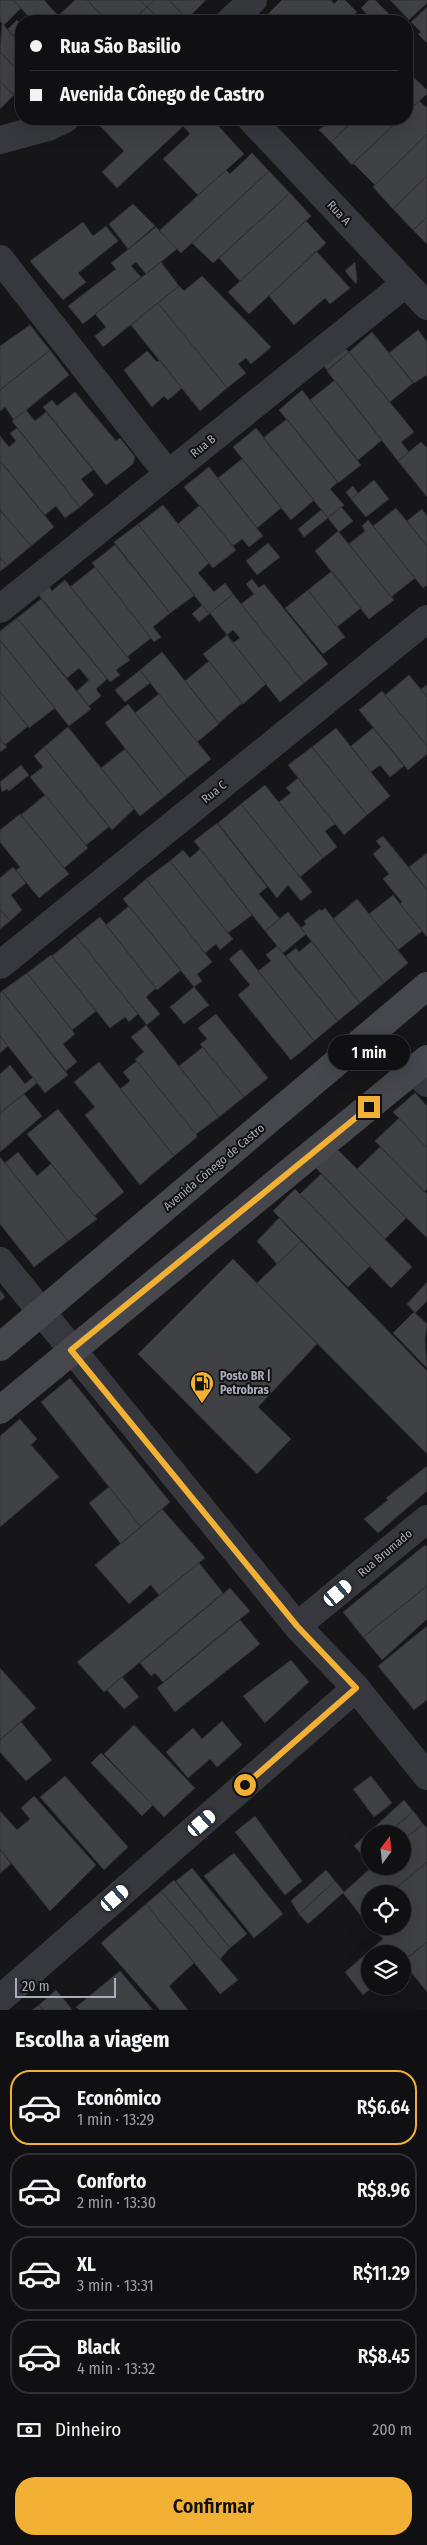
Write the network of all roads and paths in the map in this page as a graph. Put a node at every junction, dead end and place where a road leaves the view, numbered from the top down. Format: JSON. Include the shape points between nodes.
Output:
{"nodes":[{"id":1,"x":253,"y":0,"type":"edge"},
{"id":2,"x":237,"y":15,"type":"edge"},
{"id":3,"x":52,"y":125,"type":"edge"},
{"id":4,"x":258,"y":125,"type":"edge"},
{"id":5,"x":0,"y":140,"type":"edge"},
{"id":6,"x":0,"y":259,"type":"edge"},
{"id":7,"x":405,"y":284,"type":"junction"},
{"id":8,"x":427,"y":306,"type":"edge"},
{"id":9,"x":168,"y":474,"type":"junction"},
{"id":10,"x":0,"y":609,"type":"edge"},
{"id":11,"x":427,"y":619,"type":"edge"},
{"id":12,"x":0,"y":964,"type":"edge"},
{"id":13,"x":426,"y":988,"type":"edge"},
{"id":14,"x":423,"y":1071,"type":"edge"},
{"id":15,"x":0,"y":1261,"type":"edge"},
{"id":16,"x":43,"y":1312,"type":"junction"},
{"id":17,"x":0,"y":1347,"type":"edge"},
{"id":18,"x":71,"y":1350,"type":"junction"},
{"id":19,"x":0,"y":1410,"type":"edge"},
{"id":20,"x":427,"y":1519,"type":"edge"},
{"id":21,"x":297,"y":1626,"type":"junction"},
{"id":22,"x":356,"y":1688,"type":"junction"},
{"id":23,"x":427,"y":1776,"type":"edge"},
{"id":24,"x":0,"y":1999,"type":"edge"}],
"edges":[{"from":1,"to":2,"type":"street"},
{"from":3,"to":5,"type":"street"},
{"from":4,"to":7,"type":"street","name":"Rua A"},
{"from":6,"to":9,"type":"street"},
{"from":7,"to":8,"type":"street","name":"Rua A"},
{"from":7,"to":9,"type":"street","name":"Rua B"},
{"from":9,"to":10,"type":"street","name":"Rua B"},
{"from":11,"to":12,"type":"street","name":"Rua C"},
{"from":13,"to":16,"type":"main road","name":"Avenida Cônego de Castro"},
{"from":14,"to":18,"type":"main road"},
{"from":15,"to":16,"type":"street"},
{"from":16,"to":17,"type":"main road","name":"Avenida Cônego de Castro"},
{"from":16,"to":18,"type":"street"},
{"from":18,"to":19,"type":"main road"},
{"from":18,"to":21,"type":"street"},
{"from":20,"to":21,"type":"street","name":"Rua Brumado"},
{"from":21,"to":22,"type":"street"},
{"from":22,"to":23,"type":"street"},
{"from":22,"to":24,"type":"street"}]}
